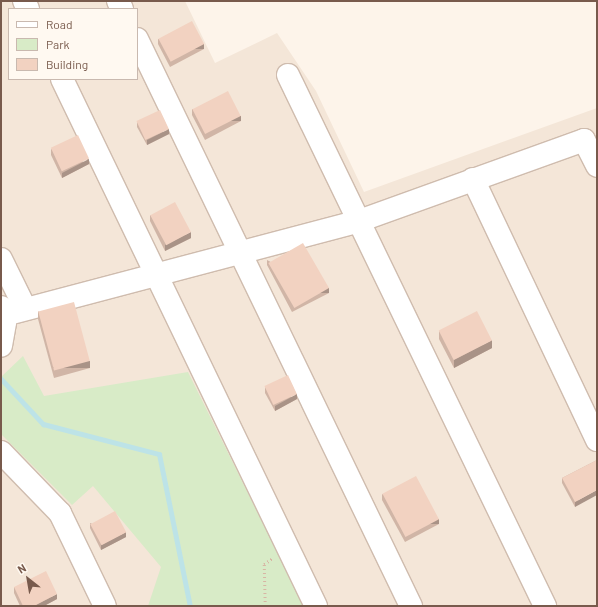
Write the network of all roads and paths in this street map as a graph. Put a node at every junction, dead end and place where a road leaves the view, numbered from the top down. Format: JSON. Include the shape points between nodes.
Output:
{"nodes":[{"id":1,"x":138,"y":41,"type":"edge"},
{"id":2,"x":288,"y":75,"type":"dead end"},
{"id":3,"x":62,"y":80,"type":"edge"},
{"id":4,"x":597,"y":166,"type":"edge"},
{"id":5,"x":473,"y":179,"type":"junction"},
{"id":6,"x":359,"y":221,"type":"junction"},
{"id":7,"x":242,"y":254,"type":"junction"},
{"id":8,"x":1,"y":259,"type":"edge"},
{"id":9,"x":158,"y":276,"type":"junction"},
{"id":10,"x":25,"y":308,"type":"junction"},
{"id":11,"x":2,"y":311,"type":"edge"},
{"id":12,"x":1,"y":346,"type":"edge"},
{"id":13,"x":597,"y":440,"type":"edge"},
{"id":14,"x":1,"y":452,"type":"edge"},
{"id":15,"x":279,"y":560,"type":"dead end"},
{"id":16,"x":105,"y":606,"type":"edge"},
{"id":17,"x":265,"y":606,"type":"edge"},
{"id":18,"x":316,"y":606,"type":"edge"},
{"id":19,"x":411,"y":606,"type":"edge"},
{"id":20,"x":545,"y":606,"type":"edge"}],
"edges":[{"from":1,"to":7,"type":"street"},
{"from":2,"to":6,"type":"street"},
{"from":3,"to":9,"type":"street"},
{"from":4,"to":5,"type":"street","via":[[584,140]]},
{"from":5,"to":6,"type":"street"},
{"from":5,"to":13,"type":"street"},
{"from":6,"to":7,"type":"street"},
{"from":6,"to":20,"type":"street"},
{"from":7,"to":9,"type":"street"},
{"from":7,"to":19,"type":"street"},
{"from":8,"to":10,"type":"street"},
{"from":9,"to":10,"type":"street"},
{"from":9,"to":18,"type":"street"},
{"from":10,"to":11,"type":"street"},
{"from":11,"to":12,"type":"street"},
{"from":14,"to":16,"type":"street","via":[[60,513]]},
{"from":15,"to":17,"type":"path","via":[[270,559],[264,564]]}]}
